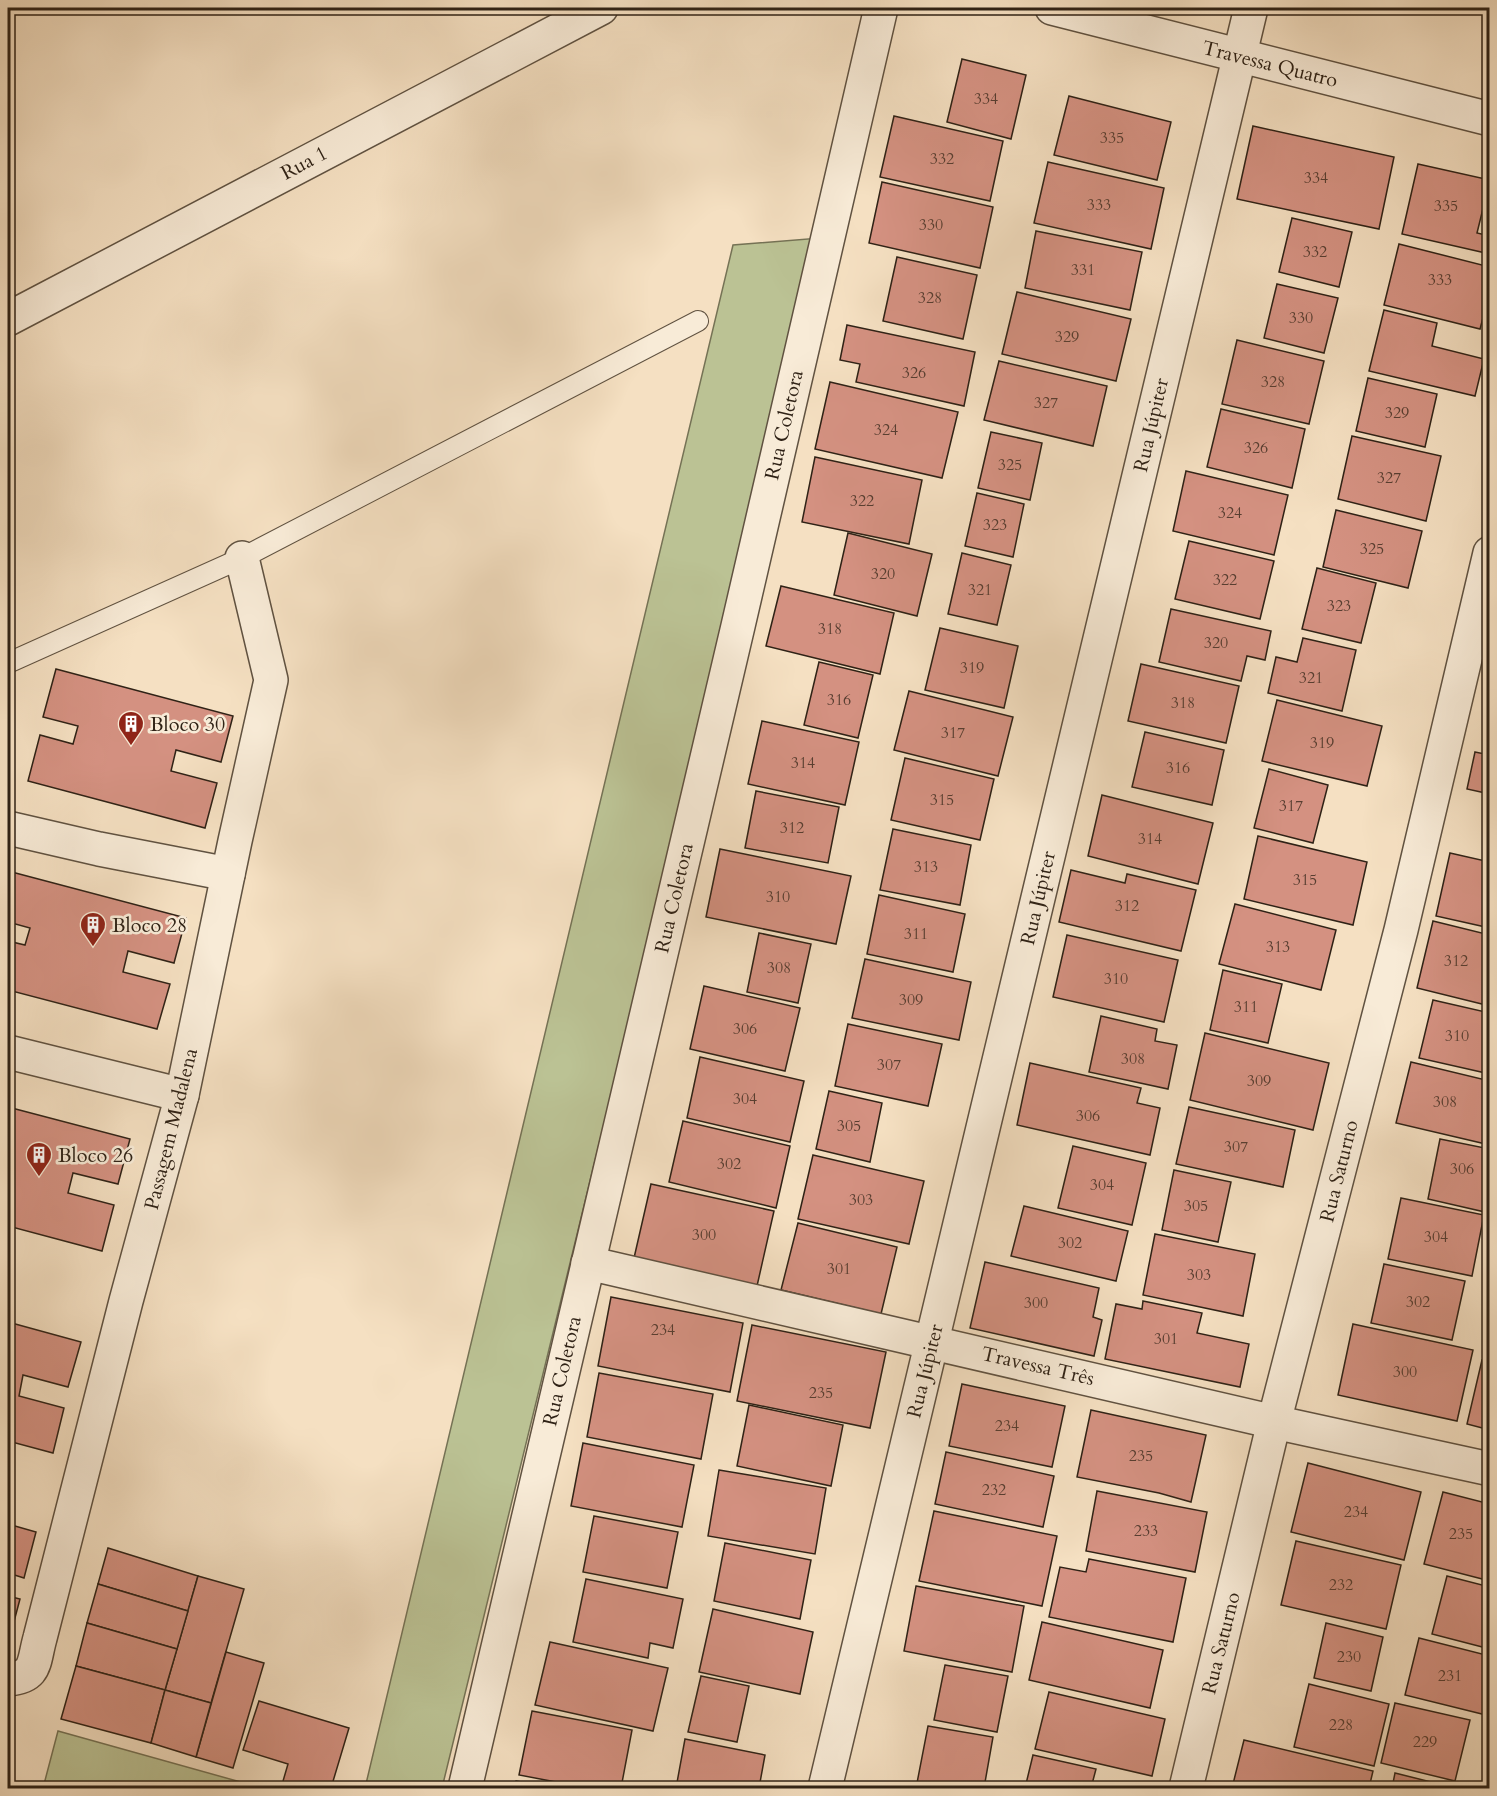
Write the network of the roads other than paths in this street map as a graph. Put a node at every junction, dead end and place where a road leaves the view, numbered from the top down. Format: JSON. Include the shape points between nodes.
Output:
{"nodes":[{"id":1,"x":601,"y":8,"type":"edge"},
{"id":2,"x":880,"y":8,"type":"edge"},
{"id":3,"x":1052,"y":8,"type":"edge"},
{"id":4,"x":1251,"y":8,"type":"edge"},
{"id":5,"x":1239,"y":57,"type":"junction"},
{"id":6,"x":1490,"y":119,"type":"edge"},
{"id":7,"x":8,"y":319,"type":"edge"},
{"id":8,"x":698,"y":321,"type":"dead end"},
{"id":9,"x":1490,"y":554,"type":"edge"},
{"id":10,"x":242,"y":558,"type":"junction"},
{"id":11,"x":8,"y":663,"type":"edge"},
{"id":12,"x":8,"y":828,"type":"edge"},
{"id":13,"x":228,"y":874,"type":"junction"},
{"id":14,"x":8,"y":1052,"type":"edge"},
{"id":15,"x":182,"y":1095,"type":"junction"},
{"id":16,"x":588,"y":1263,"type":"junction"},
{"id":17,"x":933,"y":1342,"type":"junction"},
{"id":18,"x":1274,"y":1422,"type":"junction"},
{"id":19,"x":1490,"y":1469,"type":"edge"},
{"id":20,"x":8,"y":1679,"type":"edge"},
{"id":21,"x":465,"y":1788,"type":"edge"},
{"id":22,"x":825,"y":1788,"type":"edge"},
{"id":23,"x":1186,"y":1788,"type":"edge"}],
"edges":[{"from":1,"to":7,"type":"street","name":"Rua 1"},
{"from":2,"to":16,"type":"street","name":"Rua Coletora"},
{"from":3,"to":5,"type":"street","name":"Travessa Quatro"},
{"from":4,"to":5,"type":"street","name":"Rua Júpiter"},
{"from":5,"to":6,"type":"street","name":"Travessa Quatro"},
{"from":5,"to":17,"type":"street","name":"Rua Júpiter"},
{"from":8,"to":10,"type":"lane"},
{"from":9,"to":18,"type":"street","name":"Rua Saturno","via":[[1401,930]]},
{"from":10,"to":11,"type":"lane"},
{"from":10,"to":13,"type":"street","name":"Passagem Madalena","via":[[271,680]]},
{"from":12,"to":13,"type":"street"},
{"from":13,"to":15,"type":"street","name":"Passagem Madalena"},
{"from":14,"to":15,"type":"street"},
{"from":15,"to":20,"type":"street","name":"Passagem Madalena","via":[[31,1671],[22,1678]]},
{"from":16,"to":17,"type":"street","name":"Travessa Três"},
{"from":16,"to":21,"type":"street","name":"Rua Coletora"},
{"from":17,"to":18,"type":"street","name":"Travessa Três"},
{"from":17,"to":22,"type":"street","name":"Rua Júpiter"},
{"from":18,"to":19,"type":"street","name":"Travessa Três"},
{"from":18,"to":23,"type":"street","name":"Rua Saturno"}]}
